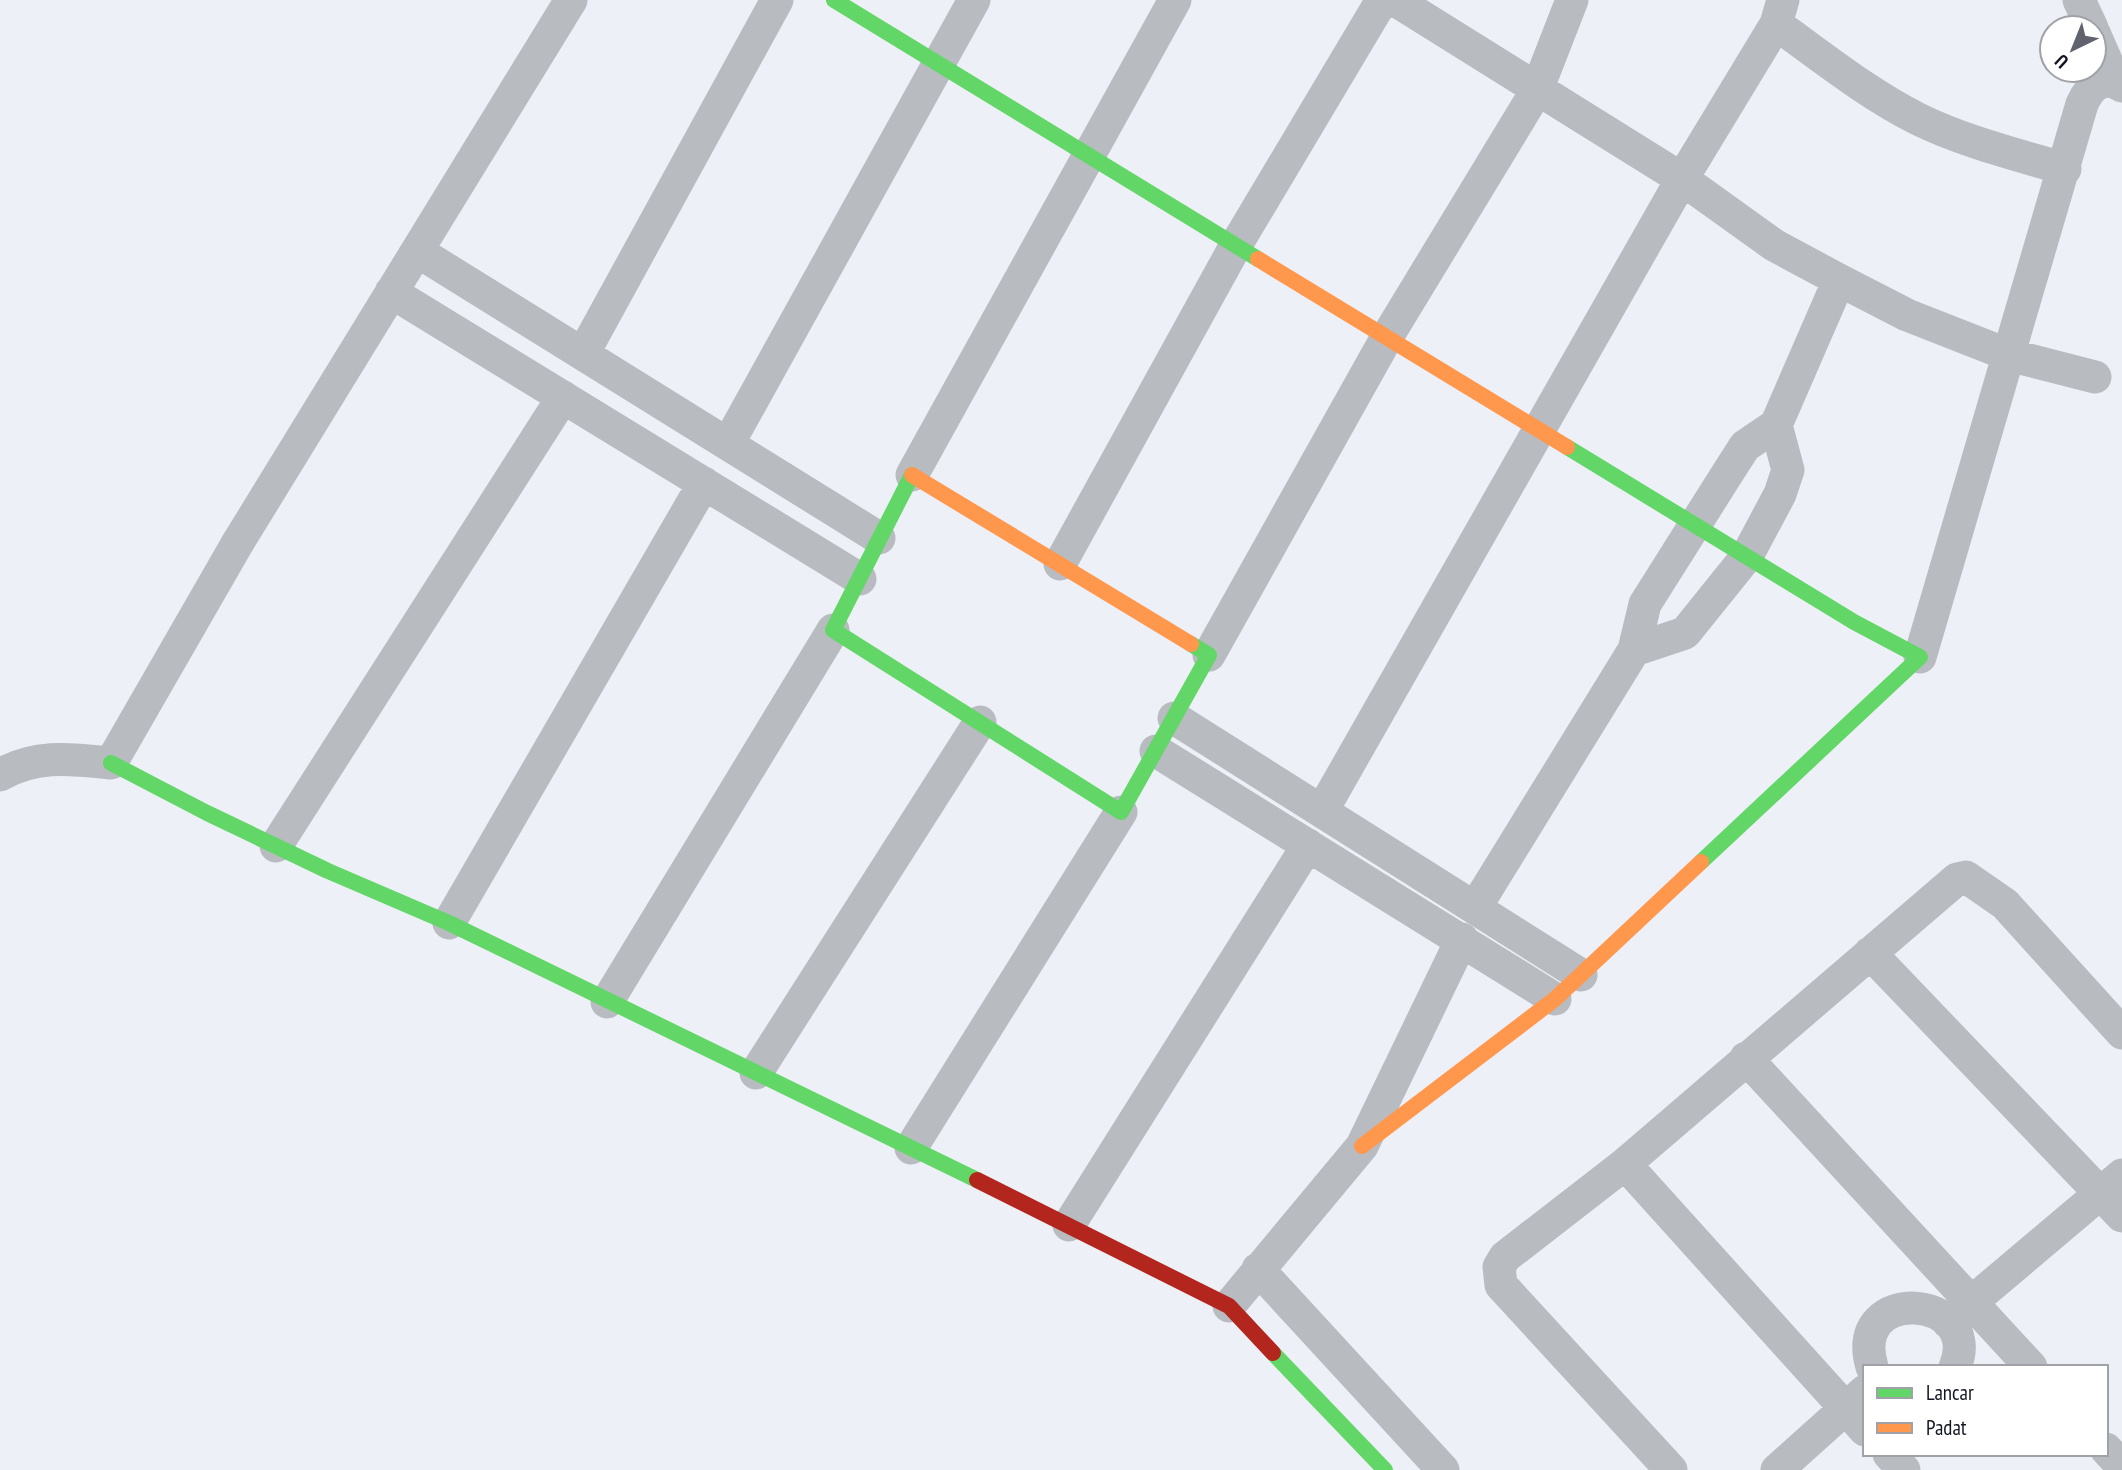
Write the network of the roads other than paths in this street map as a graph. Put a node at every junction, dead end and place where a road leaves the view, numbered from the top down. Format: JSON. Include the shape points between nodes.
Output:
{"nodes":[{"id":1,"x":571,"y":0,"type":"edge"},
{"id":2,"x":777,"y":0,"type":"edge"},
{"id":3,"x":834,"y":0,"type":"edge"},
{"id":4,"x":974,"y":0,"type":"edge"},
{"id":5,"x":1175,"y":0,"type":"edge"},
{"id":6,"x":1382,"y":0,"type":"edge"},
{"id":7,"x":1395,"y":0,"type":"edge"},
{"id":8,"x":1572,"y":0,"type":"edge"},
{"id":9,"x":1780,"y":12,"type":"edge"},
{"id":10,"x":2108,"y":62,"type":"edge"},
{"id":11,"x":939,"y":64,"type":"junction"},
{"id":12,"x":2119,"y":85,"type":"edge"},
{"id":13,"x":1537,"y":90,"type":"junction"},
{"id":14,"x":1089,"y":155,"type":"junction"},
{"id":15,"x":2065,"y":169,"type":"junction"},
{"id":16,"x":1682,"y":179,"type":"junction"},
{"id":17,"x":1236,"y":245,"type":"junction"},
{"id":18,"x":417,"y":251,"type":"junction"},
{"id":19,"x":1839,"y":280,"type":"junction"},
{"id":20,"x":391,"y":292,"type":"junction"},
{"id":21,"x":1387,"y":337,"type":"junction"},
{"id":22,"x":583,"y":354,"type":"junction"},
{"id":23,"x":2009,"y":355,"type":"junction"},
{"id":24,"x":2095,"y":377,"type":"dead end"},
{"id":25,"x":563,"y":397,"type":"junction"},
{"id":26,"x":1776,"y":425,"type":"junction"},
{"id":27,"x":1539,"y":430,"type":"junction"},
{"id":28,"x":728,"y":444,"type":"junction"},
{"id":29,"x":912,"y":475,"type":"junction"},
{"id":30,"x":704,"y":483,"type":"junction"},
{"id":31,"x":1696,"y":526,"type":"junction"},
{"id":32,"x":879,"y":538,"type":"junction"},
{"id":33,"x":1747,"y":556,"type":"junction"},
{"id":34,"x":1059,"y":564,"type":"junction"},
{"id":35,"x":860,"y":579,"type":"junction"},
{"id":36,"x":833,"y":630,"type":"junction"},
{"id":37,"x":1634,"y":650,"type":"junction"},
{"id":38,"x":1209,"y":655,"type":"junction"},
{"id":39,"x":1920,"y":657,"type":"junction"},
{"id":40,"x":1174,"y":718,"type":"junction"},
{"id":41,"x":980,"y":722,"type":"junction"},
{"id":42,"x":1156,"y":751,"type":"junction"},
{"id":43,"x":111,"y":763,"type":"junction"},
{"id":44,"x":0,"y":775,"type":"edge"},
{"id":45,"x":1322,"y":811,"type":"junction"},
{"id":46,"x":1121,"y":812,"type":"junction"},
{"id":47,"x":1308,"y":845,"type":"junction"},
{"id":48,"x":276,"y":846,"type":"junction"},
{"id":49,"x":1475,"y":908,"type":"junction"},
{"id":50,"x":449,"y":923,"type":"junction"},
{"id":51,"x":1462,"y":939,"type":"junction"},
{"id":52,"x":1870,"y":953,"type":"junction"},
{"id":53,"x":1581,"y":975,"type":"junction"},
{"id":54,"x":1555,"y":999,"type":"junction"},
{"id":55,"x":607,"y":1002,"type":"junction"},
{"id":56,"x":2122,"y":1033,"type":"edge"},
{"id":57,"x":1746,"y":1058,"type":"junction"},
{"id":58,"x":756,"y":1073,"type":"junction"},
{"id":59,"x":1362,"y":1146,"type":"junction"},
{"id":60,"x":911,"y":1148,"type":"junction"},
{"id":61,"x":1625,"y":1164,"type":"junction"},
{"id":62,"x":2115,"y":1194,"type":"edge"},
{"id":63,"x":1069,"y":1225,"type":"junction"},
{"id":64,"x":1258,"y":1269,"type":"junction"},
{"id":65,"x":1229,"y":1306,"type":"junction"},
{"id":66,"x":1959,"y":1312,"type":"junction"},
{"id":67,"x":1872,"y":1365,"type":"edge"},
{"id":68,"x":1955,"y":1365,"type":"edge"},
{"id":69,"x":2028,"y":1365,"type":"edge"},
{"id":70,"x":1858,"y":1410,"type":"edge"},
{"id":71,"x":2108,"y":1451,"type":"edge"},
{"id":72,"x":1891,"y":1456,"type":"edge"},
{"id":73,"x":2122,"y":1466,"type":"edge"},
{"id":74,"x":1385,"y":1470,"type":"edge"},
{"id":75,"x":1443,"y":1470,"type":"edge"},
{"id":76,"x":1671,"y":1470,"type":"edge"},
{"id":77,"x":1777,"y":1470,"type":"edge"},
{"id":78,"x":1904,"y":1470,"type":"edge"}],
"edges":[{"from":1,"to":18,"type":"street"},
{"from":2,"to":22,"type":"street"},
{"from":3,"to":11,"type":"street"},
{"from":4,"to":11,"type":"street"},
{"from":5,"to":14,"type":"street"},
{"from":6,"to":17,"type":"street"},
{"from":7,"to":13,"type":"street"},
{"from":8,"to":13,"type":"street"},
{"from":9,"to":15,"type":"street","via":[[1869,90],[1917,119],[1965,140]]},
{"from":9,"to":16,"type":"street"},
{"from":10,"to":12,"type":"street"},
{"from":11,"to":14,"type":"street"},
{"from":11,"to":28,"type":"street"},
{"from":12,"to":15,"type":"street","via":[[2102,82],[2087,94]]},
{"from":13,"to":16,"type":"street"},
{"from":13,"to":21,"type":"street"},
{"from":14,"to":17,"type":"street"},
{"from":14,"to":29,"type":"street"},
{"from":15,"to":23,"type":"street"},
{"from":16,"to":19,"type":"street","via":[[1774,245]]},
{"from":16,"to":27,"type":"street"},
{"from":17,"to":21,"type":"street"},
{"from":17,"to":34,"type":"street"},
{"from":18,"to":20,"type":"street"},
{"from":18,"to":22,"type":"street"},
{"from":19,"to":23,"type":"street","via":[[1907,316]]},
{"from":19,"to":26,"type":"street"},
{"from":20,"to":25,"type":"street"},
{"from":20,"to":43,"type":"street","via":[[237,544]]},
{"from":21,"to":27,"type":"street"},
{"from":21,"to":38,"type":"street"},
{"from":22,"to":28,"type":"street"},
{"from":23,"to":24,"type":"street"},
{"from":23,"to":39,"type":"street"},
{"from":25,"to":30,"type":"street"},
{"from":25,"to":48,"type":"street"},
{"from":26,"to":31,"type":"street","via":[[1745,446]]},
{"from":26,"to":33,"type":"street","via":[[1788,470]]},
{"from":27,"to":31,"type":"street"},
{"from":27,"to":45,"type":"street"},
{"from":28,"to":32,"type":"street"},
{"from":29,"to":32,"type":"street"},
{"from":29,"to":34,"type":"street"},
{"from":30,"to":35,"type":"street"},
{"from":30,"to":50,"type":"street"},
{"from":31,"to":33,"type":"street"},
{"from":31,"to":37,"type":"street","via":[[1646,604]]},
{"from":32,"to":35,"type":"street"},
{"from":33,"to":37,"type":"street","via":[[1685,634]]},
{"from":33,"to":39,"type":"street"},
{"from":34,"to":38,"type":"street"},
{"from":35,"to":36,"type":"street"},
{"from":36,"to":41,"type":"street"},
{"from":36,"to":55,"type":"street"},
{"from":37,"to":49,"type":"street"},
{"from":38,"to":40,"type":"street"},
{"from":39,"to":53,"type":"street"},
{"from":40,"to":42,"type":"street"},
{"from":40,"to":45,"type":"street"},
{"from":41,"to":46,"type":"street"},
{"from":41,"to":58,"type":"street"},
{"from":42,"to":46,"type":"street"},
{"from":42,"to":47,"type":"street"},
{"from":43,"to":44,"type":"street","via":[[50,757]]},
{"from":43,"to":48,"type":"street"},
{"from":45,"to":49,"type":"street"},
{"from":46,"to":60,"type":"street"},
{"from":47,"to":51,"type":"street"},
{"from":47,"to":63,"type":"street"},
{"from":48,"to":50,"type":"street"},
{"from":49,"to":53,"type":"street"},
{"from":50,"to":55,"type":"street"},
{"from":51,"to":54,"type":"street"},
{"from":51,"to":59,"type":"street"},
{"from":52,"to":56,"type":"street","via":[[1957,879],[1966,877],[2005,904]]},
{"from":52,"to":57,"type":"street"},
{"from":52,"to":62,"type":"street"},
{"from":53,"to":54,"type":"street"},
{"from":54,"to":59,"type":"street"},
{"from":55,"to":58,"type":"street"},
{"from":57,"to":61,"type":"street"},
{"from":57,"to":66,"type":"street"},
{"from":58,"to":60,"type":"street"},
{"from":59,"to":64,"type":"street"},
{"from":60,"to":63,"type":"street"},
{"from":61,"to":70,"type":"street"},
{"from":61,"to":76,"type":"street","via":[[1505,1257],[1499,1267],[1501,1285]]},
{"from":62,"to":66,"type":"street"},
{"from":63,"to":65,"type":"street"},
{"from":64,"to":65,"type":"street"},
{"from":64,"to":75,"type":"street"},
{"from":65,"to":74,"type":"street"},
{"from":66,"to":67,"type":"street","via":[[1906,1306],[1891,1311],[1871,1335]]},
{"from":66,"to":68,"type":"street"},
{"from":66,"to":69,"type":"street"},
{"from":70,"to":77,"type":"street"},
{"from":71,"to":73,"type":"street"},
{"from":72,"to":78,"type":"street"}]}
